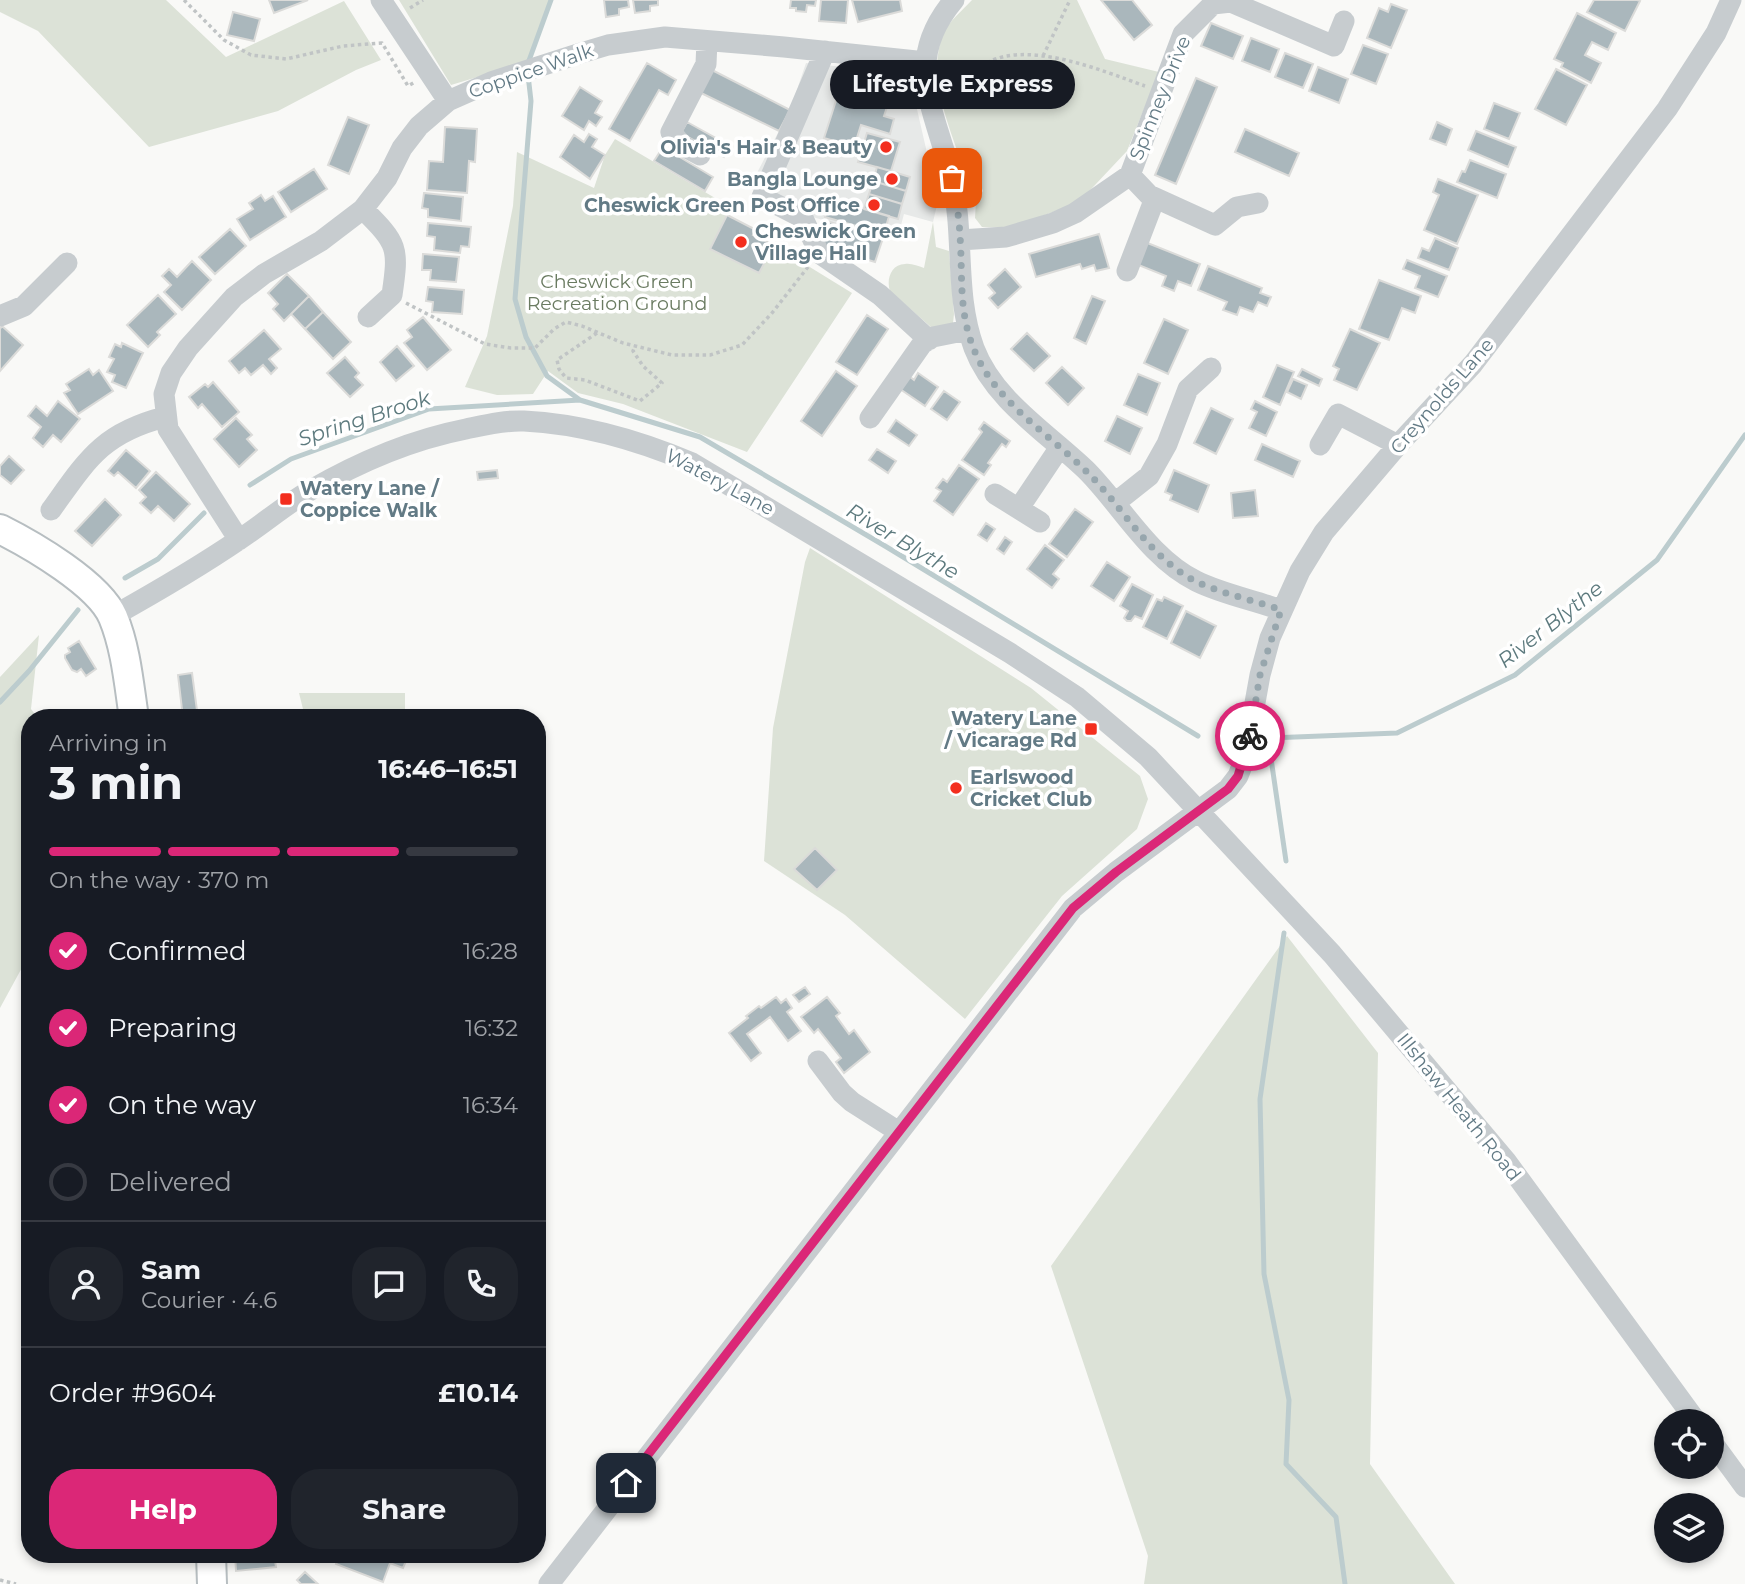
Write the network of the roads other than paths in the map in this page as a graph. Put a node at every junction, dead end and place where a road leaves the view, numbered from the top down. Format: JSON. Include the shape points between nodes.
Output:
{"nodes":[{"id":1,"x":381,"y":0,"type":"edge"},
{"id":2,"x":954,"y":0,"type":"edge"},
{"id":3,"x":1731,"y":0,"type":"edge"},
{"id":4,"x":1344,"y":21,"type":"dead end"},
{"id":5,"x":707,"y":41,"type":"junction"},
{"id":6,"x":825,"y":51,"type":"junction"},
{"id":7,"x":926,"y":62,"type":"junction"},
{"id":8,"x":448,"y":101,"type":"junction"},
{"id":9,"x":700,"y":155,"type":"dead end"},
{"id":10,"x":1130,"y":175,"type":"junction"},
{"id":11,"x":1155,"y":198,"type":"junction"},
{"id":12,"x":1258,"y":203,"type":"dead end"},
{"id":13,"x":363,"y":209,"type":"junction"},
{"id":14,"x":960,"y":240,"type":"junction"},
{"id":15,"x":67,"y":263,"type":"dead end"},
{"id":16,"x":1127,"y":271,"type":"dead end"},
{"id":17,"x":0,"y":316,"type":"edge"},
{"id":18,"x":368,"y":317,"type":"dead end"},
{"id":19,"x":968,"y":330,"type":"junction"},
{"id":20,"x":929,"y":340,"type":"junction"},
{"id":21,"x":1211,"y":368,"type":"dead end"},
{"id":22,"x":165,"y":417,"type":"junction"},
{"id":23,"x":870,"y":418,"type":"dead end"},
{"id":24,"x":1320,"y":445,"type":"dead end"},
{"id":25,"x":1398,"y":445,"type":"junction"},
{"id":26,"x":1060,"y":447,"type":"junction"},
{"id":27,"x":995,"y":494,"type":"dead end"},
{"id":28,"x":1115,"y":503,"type":"junction"},
{"id":29,"x":1020,"y":508,"type":"junction"},
{"id":30,"x":51,"y":510,"type":"dead end"},
{"id":31,"x":1040,"y":522,"type":"dead end"},
{"id":32,"x":0,"y":529,"type":"edge"},
{"id":33,"x":239,"y":540,"type":"junction"},
{"id":34,"x":1281,"y":610,"type":"junction"},
{"id":35,"x":113,"y":616,"type":"junction"},
{"id":36,"x":133,"y":709,"type":"edge"},
{"id":37,"x":1201,"y":810,"type":"junction"},
{"id":38,"x":818,"y":1061,"type":"dead end"},
{"id":39,"x":899,"y":1132,"type":"junction"},
{"id":40,"x":1687,"y":1409,"type":"edge"},
{"id":41,"x":1724,"y":1458,"type":"edge"},
{"id":42,"x":1745,"y":1487,"type":"edge"},
{"id":43,"x":211,"y":1563,"type":"edge"},
{"id":44,"x":212,"y":1584,"type":"edge"},
{"id":45,"x":549,"y":1584,"type":"edge"}],
"edges":[{"from":1,"to":8,"type":"street"},
{"from":2,"to":7,"type":"street","via":[[936,25]]},
{"from":3,"to":25,"type":"street","name":"Creynolds Lane","via":[[1716,33],[1667,109],[1473,364]]},
{"from":4,"to":10,"type":"street","name":"Spinney Drive","via":[[1334,47],[1231,2],[1213,4],[1183,34]]},
{"from":5,"to":6,"type":"street","name":"Coppice Walk"},
{"from":5,"to":8,"type":"street","name":"Coppice Walk","via":[[665,37],[608,45],[491,82]]},
{"from":5,"to":9,"type":"street","via":[[706,64],[671,132],[683,146]]},
{"from":6,"to":7,"type":"street","name":"Coppice Walk"},
{"from":6,"to":20,"type":"street","via":[[762,197],[803,218],[819,253],[880,295]]},
{"from":7,"to":14,"type":"street","via":[[928,100],[952,178]]},
{"from":8,"to":13,"type":"street","name":"Coppice Walk","via":[[419,126]]},
{"from":10,"to":11,"type":"street"},
{"from":10,"to":14,"type":"street","name":"Spinney Drive","via":[[1075,213],[1052,223],[1006,237]]},
{"from":11,"to":12,"type":"street","via":[[1215,225],[1237,207]]},
{"from":11,"to":16,"type":"street"},
{"from":13,"to":18,"type":"street","via":[[387,233],[397,257],[392,295]]},
{"from":13,"to":22,"type":"street","name":"Coppice Walk","via":[[234,297],[172,373],[164,394]]},
{"from":14,"to":19,"type":"street","via":[[962,305]]},
{"from":15,"to":17,"type":"street","via":[[24,306]]},
{"from":19,"to":20,"type":"street"},
{"from":19,"to":26,"type":"street","via":[[991,380]]},
{"from":20,"to":23,"type":"street"},
{"from":21,"to":28,"type":"street","via":[[1188,388],[1149,476]]},
{"from":22,"to":30,"type":"street","via":[[141,423],[103,444]]},
{"from":22,"to":33,"type":"street","via":[[168,429]]},
{"from":24,"to":25,"type":"street","via":[[1338,414]]},
{"from":25,"to":34,"type":"street","name":"Creynolds Lane","via":[[1324,532]]},
{"from":26,"to":28,"type":"street"},
{"from":26,"to":29,"type":"street"},
{"from":27,"to":29,"type":"street"},
{"from":28,"to":34,"type":"street","via":[[1159,554],[1196,581]]},
{"from":29,"to":31,"type":"street"},
{"from":32,"to":35,"type":"main road","via":[[83,582]]},
{"from":33,"to":35,"type":"street","name":"Watery Lane"},
{"from":33,"to":37,"type":"street","name":"Watery Lane","via":[[309,492],[367,461],[445,433],[521,421],[575,426],[647,444],[730,484],[1077,697]]},
{"from":34,"to":37,"type":"street","name":"Creynolds Lane","via":[[1260,675],[1238,776]]},
{"from":35,"to":36,"type":"main road"},
{"from":37,"to":39,"type":"street","name":"Creynolds Lane","via":[[1073,908]]},
{"from":37,"to":40,"type":"street","name":"Illshaw Heath Road","via":[[1332,954],[1506,1161]]},
{"from":38,"to":39,"type":"street","via":[[852,1102]]},
{"from":39,"to":45,"type":"street","name":"Creynolds Lane"},
{"from":41,"to":42,"type":"street"},
{"from":43,"to":44,"type":"main road"}]}
